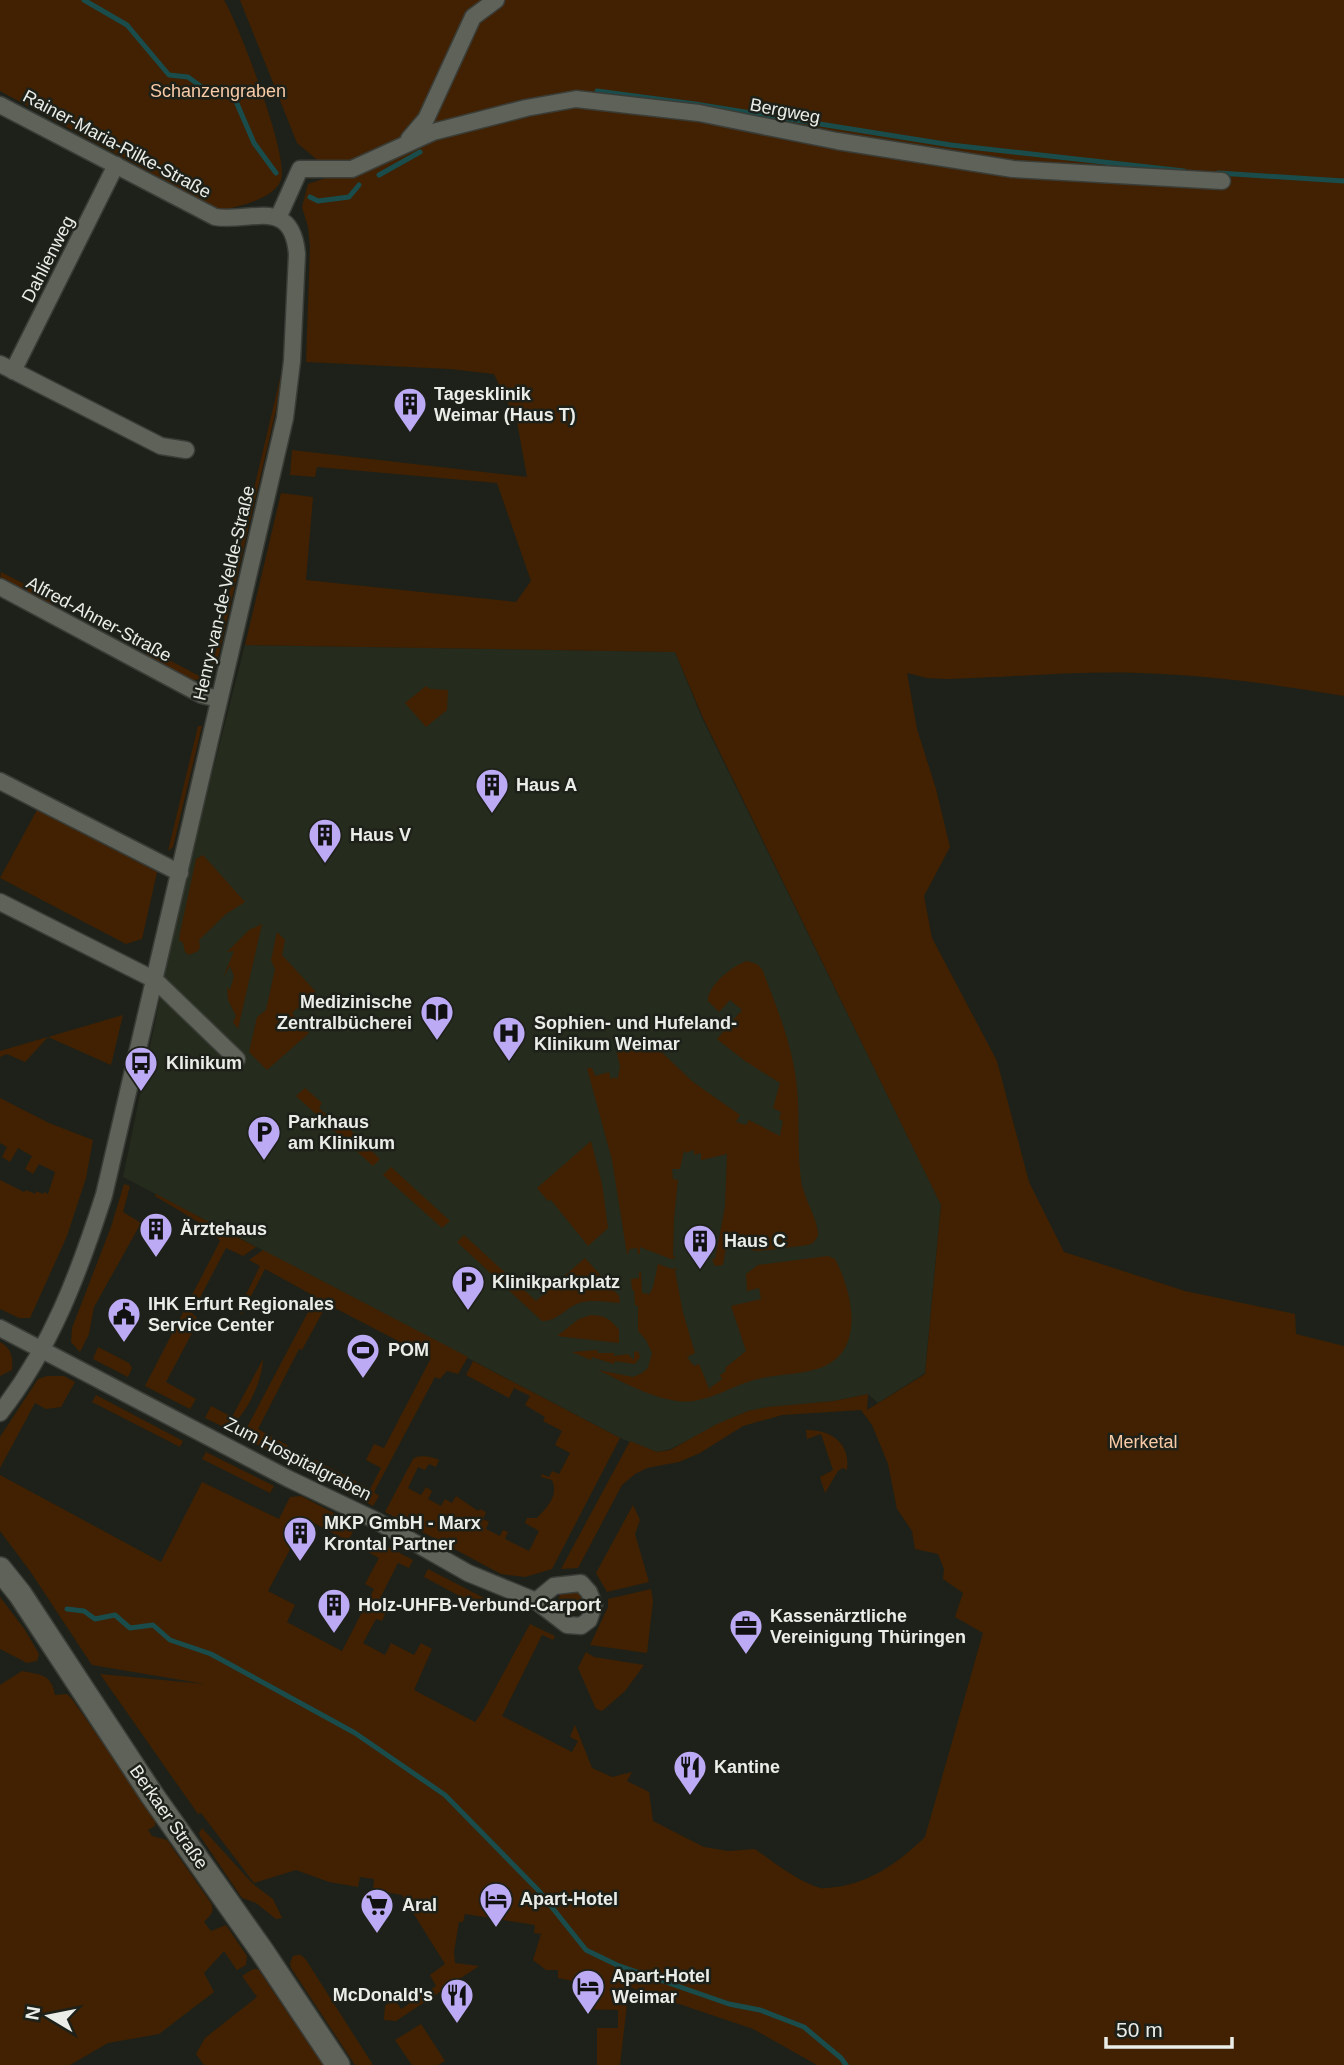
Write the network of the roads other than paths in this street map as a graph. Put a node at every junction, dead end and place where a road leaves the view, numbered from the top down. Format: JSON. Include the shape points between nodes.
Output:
{"nodes":[{"id":1,"x":496,"y":0,"type":"edge"},
{"id":2,"x":0,"y":105,"type":"edge"},
{"id":3,"x":402,"y":146,"type":"junction"},
{"id":4,"x":116,"y":165,"type":"junction"},
{"id":5,"x":1222,"y":181,"type":"dead end"},
{"id":6,"x":278,"y":218,"type":"junction"},
{"id":7,"x":7,"y":367,"type":"edge"},
{"id":8,"x":186,"y":450,"type":"dead end"},
{"id":9,"x":0,"y":587,"type":"edge"},
{"id":10,"x":219,"y":699,"type":"junction"},
{"id":11,"x":0,"y":781,"type":"edge"},
{"id":12,"x":180,"y":873,"type":"junction"},
{"id":13,"x":0,"y":902,"type":"edge"},
{"id":14,"x":155,"y":980,"type":"junction"},
{"id":15,"x":237,"y":1059,"type":"dead end"},
{"id":16,"x":0,"y":1328,"type":"edge"},
{"id":17,"x":42,"y":1350,"type":"junction"},
{"id":18,"x":0,"y":1413,"type":"edge"},
{"id":19,"x":0,"y":1569,"type":"edge"},
{"id":20,"x":536,"y":1601,"type":"dead end"},
{"id":21,"x":338,"y":2065,"type":"edge"}],
"edges":[{"from":1,"to":3,"type":"street","via":[[473,17],[426,119]]},
{"from":2,"to":4,"type":"street","name":"Rainer-Maria-Rilke-Straße"},
{"from":3,"to":5,"type":"street","name":"Bergweg","via":[[456,126],[576,99],[699,113],[1013,169]]},
{"from":3,"to":6,"type":"street","name":"Bergweg","via":[[352,169],[300,169]]},
{"from":4,"to":6,"type":"street","name":"Rainer-Maria-Rilke-Straße","via":[[215,217],[267,214]]},
{"from":4,"to":7,"type":"street","name":"Dahlienweg"},
{"from":6,"to":10,"type":"street","name":"Henry-van-de-Velde-Straße","via":[[296,240],[292,361],[285,418]]},
{"from":7,"to":8,"type":"street","via":[[161,446]]},
{"from":9,"to":10,"type":"street","name":"Alfred-Ahner-Straße","via":[[202,695]]},
{"from":10,"to":12,"type":"street","name":"Henry-van-de-Velde-Straße"},
{"from":11,"to":12,"type":"street"},
{"from":12,"to":14,"type":"street","name":"Henry-van-de-Velde-Straße"},
{"from":13,"to":14,"type":"street"},
{"from":14,"to":15,"type":"street"},
{"from":14,"to":17,"type":"street","name":"Henry-van-de-Velde-Straße","via":[[104,1195],[71,1290]]},
{"from":16,"to":17,"type":"street","name":"Zum Hospitalgraben"},
{"from":17,"to":18,"type":"street","name":"Henry-van-de-Velde-Straße"},
{"from":17,"to":20,"type":"street","name":"Zum Hospitalgraben","via":[[373,1519],[468,1573]]},
{"from":19,"to":21,"type":"main road","name":"Berkaer Straße"}]}
